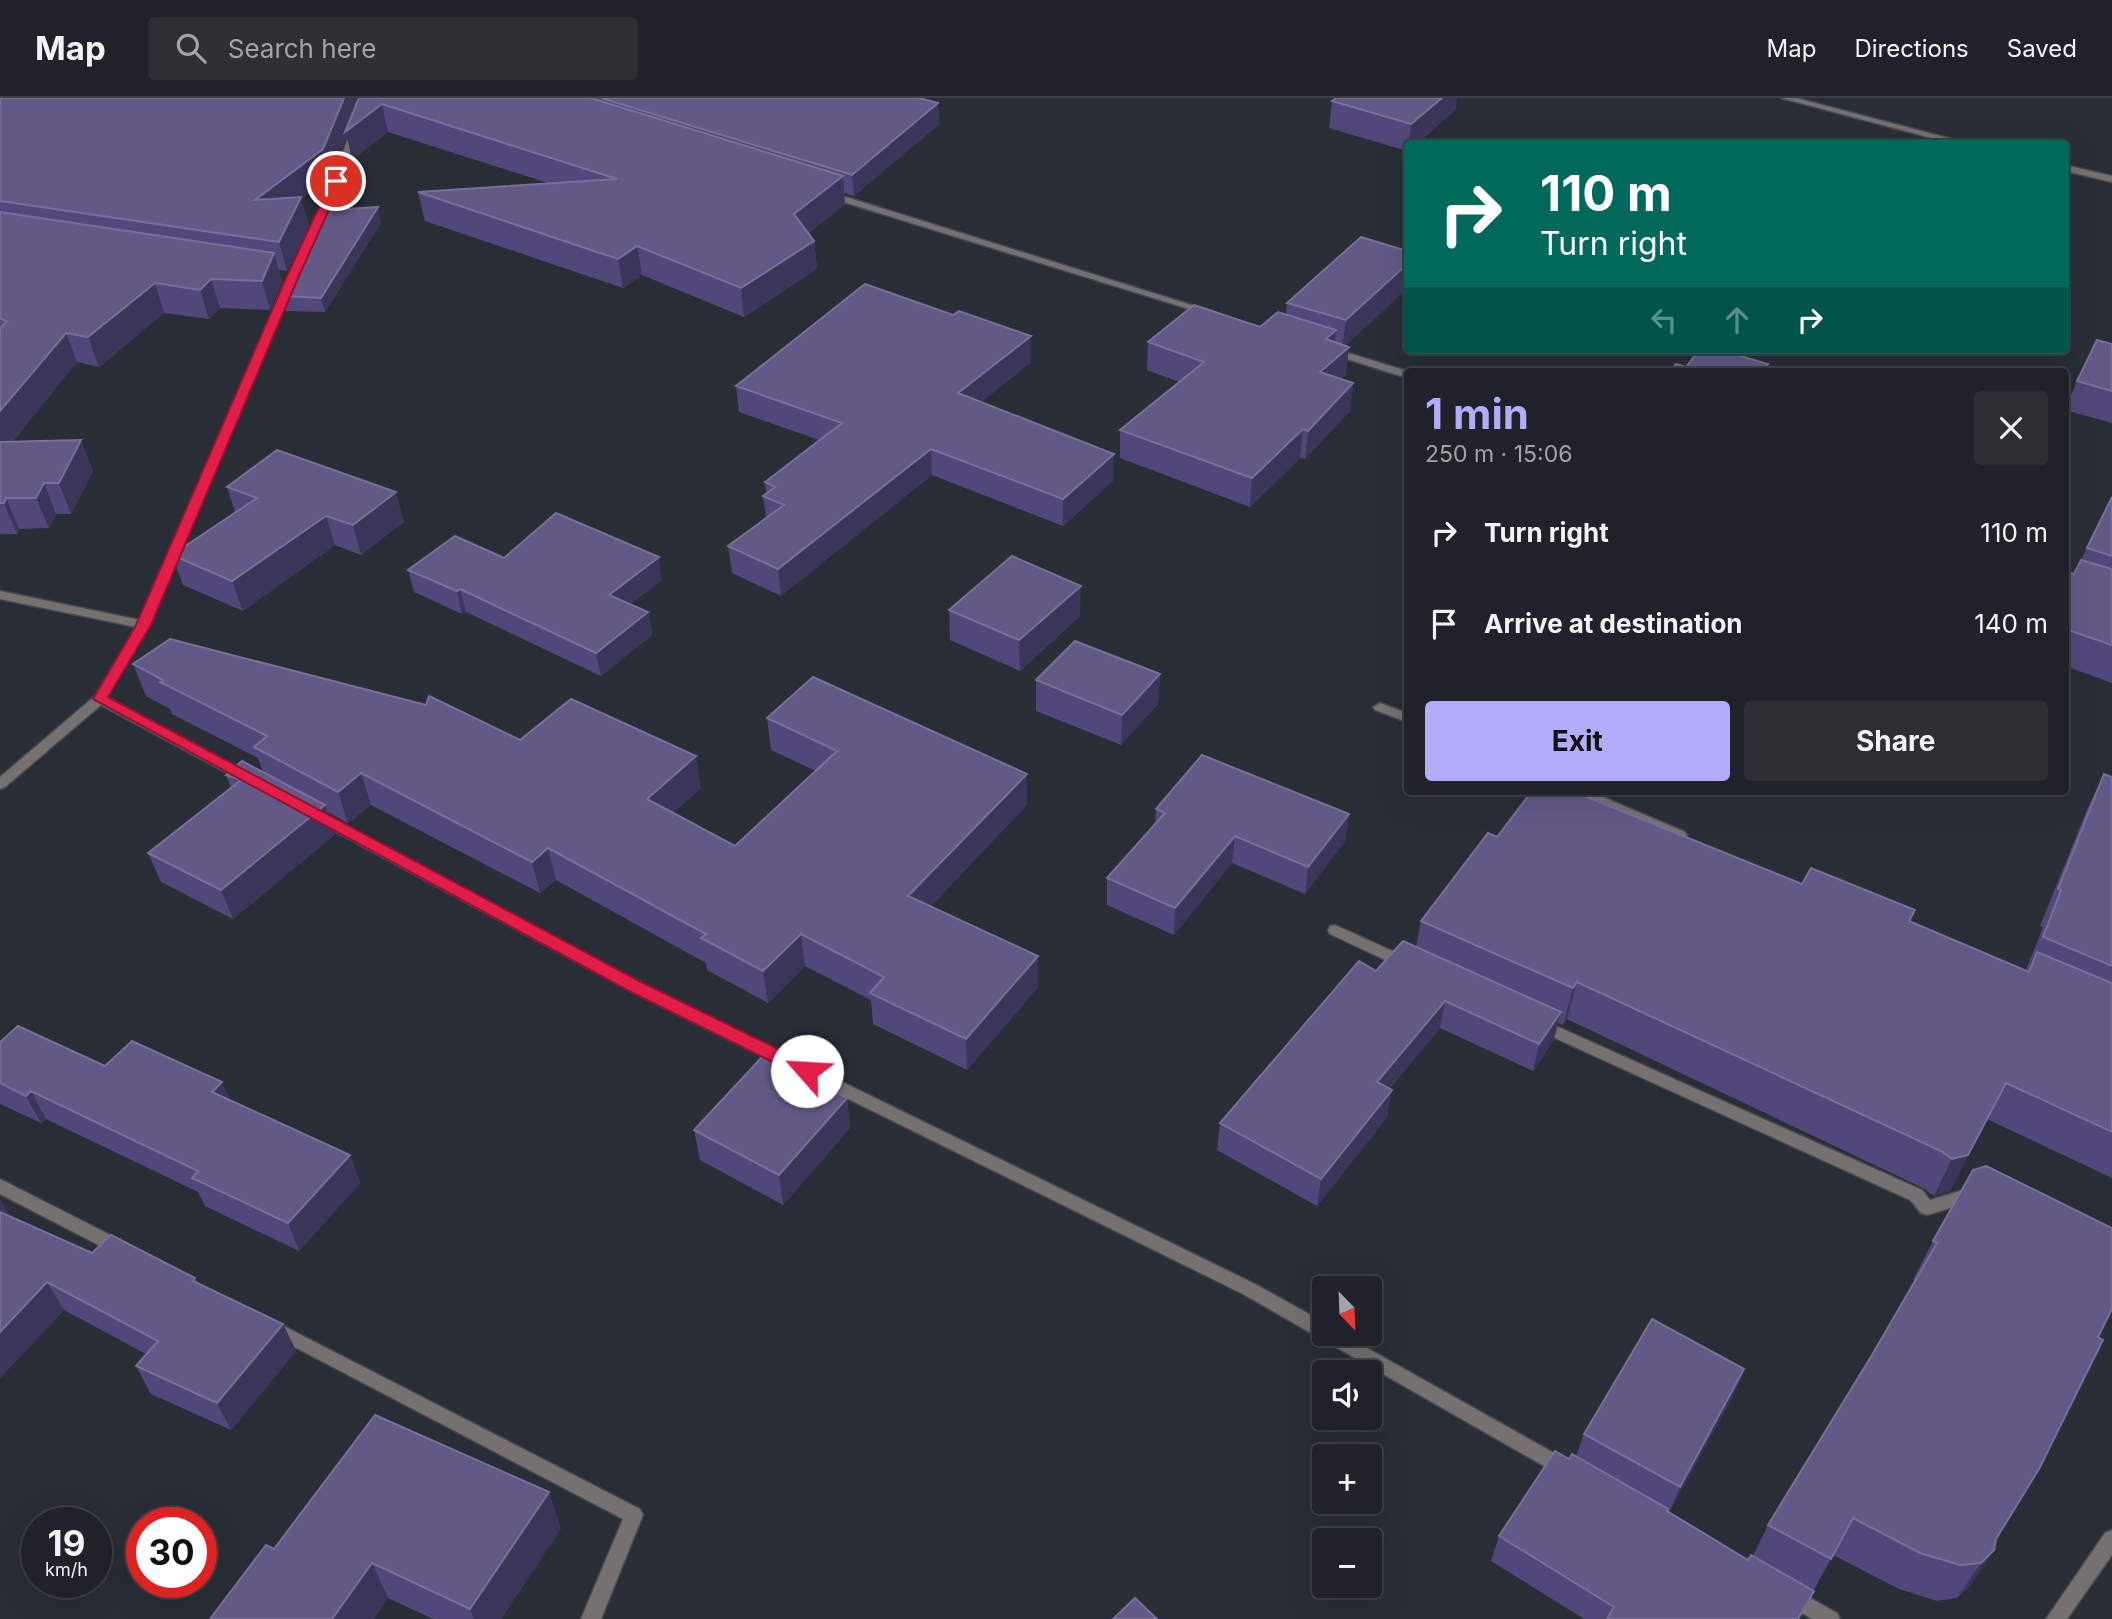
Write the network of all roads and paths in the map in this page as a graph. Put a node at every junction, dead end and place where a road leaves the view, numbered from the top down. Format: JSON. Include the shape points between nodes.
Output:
{"nodes":[{"id":1,"x":375,"y":98,"type":"edge"},
{"id":2,"x":1785,"y":98,"type":"edge"},
{"id":3,"x":1952,"y":140,"type":"edge"},
{"id":4,"x":2069,"y":169,"type":"edge"},
{"id":5,"x":2112,"y":180,"type":"edge"},
{"id":6,"x":814,"y":190,"type":"edge"},
{"id":7,"x":310,"y":241,"type":"edge"},
{"id":8,"x":298,"y":265,"type":"edge"},
{"id":9,"x":279,"y":276,"type":"dead end"},
{"id":10,"x":292,"y":278,"type":"junction"},
{"id":11,"x":1215,"y":314,"type":"edge"},
{"id":12,"x":1318,"y":347,"type":"edge"},
{"id":13,"x":1404,"y":374,"type":"edge"},
{"id":14,"x":0,"y":595,"type":"edge"},
{"id":15,"x":144,"y":625,"type":"junction"},
{"id":16,"x":100,"y":699,"type":"junction"},
{"id":17,"x":1380,"y":707,"type":"dead end"},
{"id":18,"x":1404,"y":717,"type":"edge"},
{"id":19,"x":0,"y":784,"type":"edge"},
{"id":20,"x":258,"y":784,"type":"edge"},
{"id":21,"x":1585,"y":795,"type":"edge"},
{"id":22,"x":307,"y":810,"type":"edge"},
{"id":23,"x":1691,"y":840,"type":"edge"},
{"id":24,"x":1335,"y":930,"type":"dead end"},
{"id":25,"x":1423,"y":971,"type":"edge"},
{"id":26,"x":1524,"y":1018,"type":"edge"},
{"id":27,"x":0,"y":1186,"type":"edge"},
{"id":28,"x":1991,"y":1208,"type":"edge"},
{"id":29,"x":137,"y":1257,"type":"edge"},
{"id":30,"x":261,"y":1321,"type":"edge"},
{"id":31,"x":1312,"y":1325,"type":"edge"},
{"id":32,"x":1349,"y":1346,"type":"edge"},
{"id":33,"x":1579,"y":1476,"type":"edge"},
{"id":34,"x":2112,"y":1539,"type":"edge"},
{"id":35,"x":1770,"y":1585,"type":"edge"},
{"id":36,"x":592,"y":1619,"type":"edge"},
{"id":37,"x":1830,"y":1619,"type":"edge"},
{"id":38,"x":2056,"y":1619,"type":"edge"}],
"edges":[{"from":1,"to":7,"type":"street","via":[[364,113]]},
{"from":2,"to":3,"type":"street"},
{"from":4,"to":5,"type":"street"},
{"from":6,"to":11,"type":"street"},
{"from":8,"to":10,"type":"street"},
{"from":9,"to":10,"type":"street"},
{"from":10,"to":15,"type":"street"},
{"from":12,"to":13,"type":"street"},
{"from":14,"to":15,"type":"street"},
{"from":15,"to":16,"type":"street"},
{"from":16,"to":19,"type":"street"},
{"from":16,"to":20,"type":"street"},
{"from":17,"to":18,"type":"street"},
{"from":21,"to":23,"type":"street"},
{"from":22,"to":31,"type":"street","via":[[635,987],[1249,1289]]},
{"from":24,"to":25,"type":"street"},
{"from":26,"to":28,"type":"street","via":[[1916,1195],[1927,1208],[1967,1196]]},
{"from":27,"to":29,"type":"street"},
{"from":30,"to":36,"type":"street","via":[[634,1515]]},
{"from":32,"to":33,"type":"street"},
{"from":34,"to":38,"type":"street"},
{"from":35,"to":37,"type":"street"}]}
